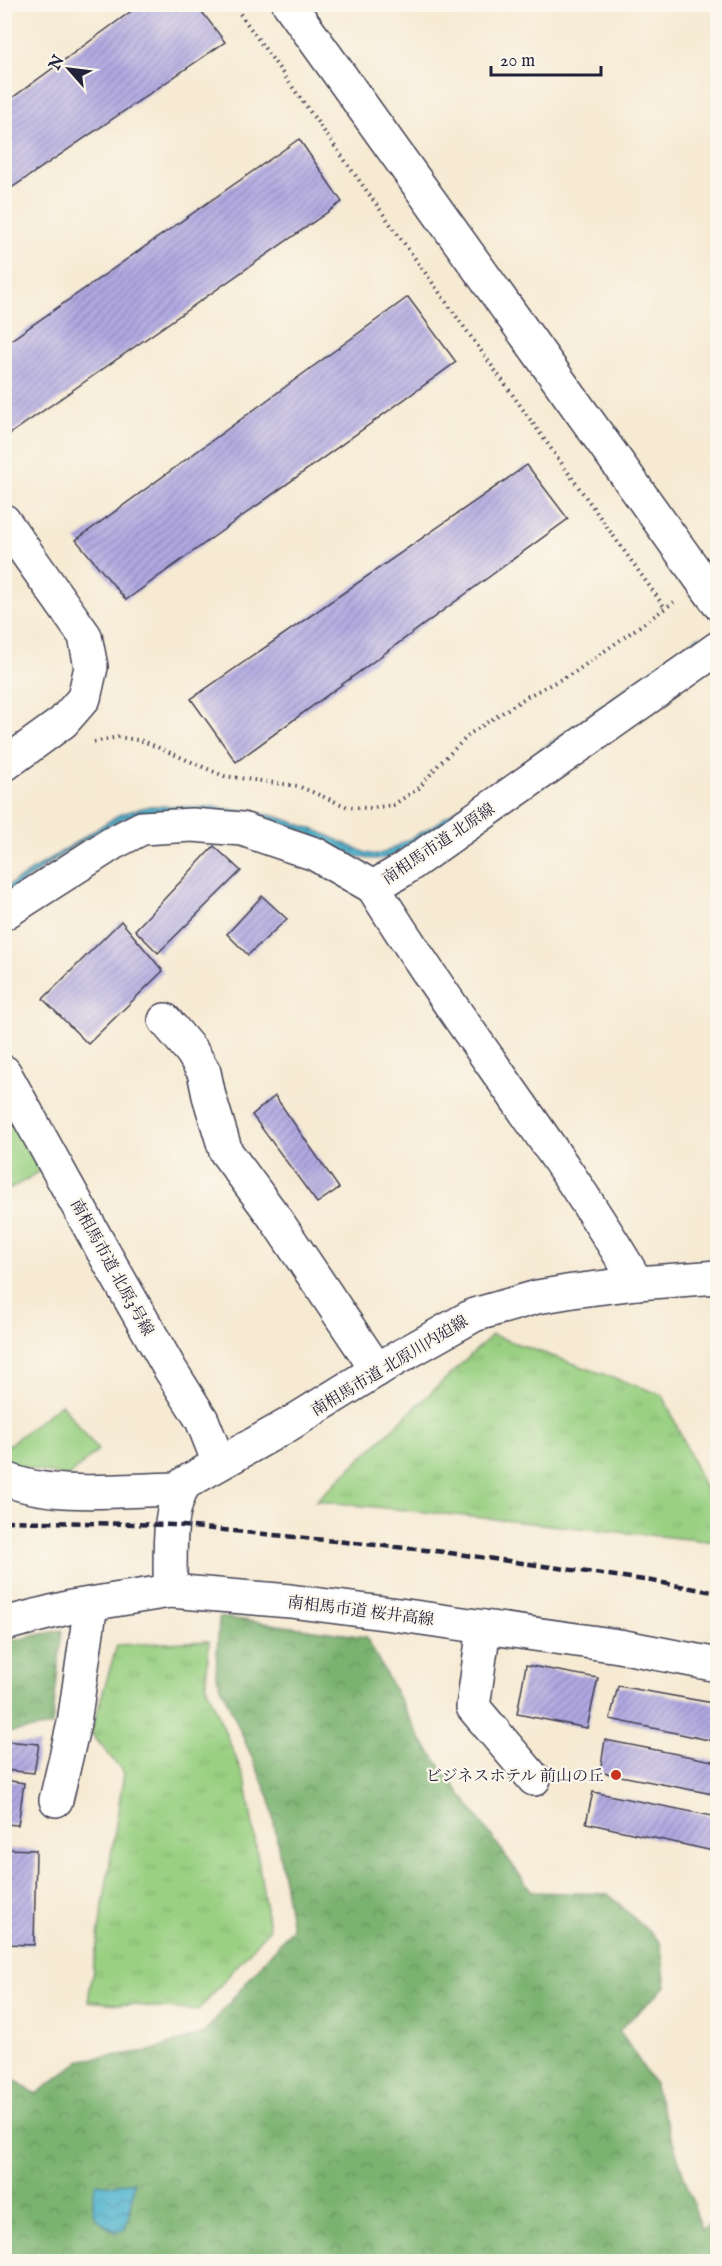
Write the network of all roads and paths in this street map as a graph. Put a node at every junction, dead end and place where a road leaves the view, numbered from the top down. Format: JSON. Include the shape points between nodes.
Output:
{"nodes":[{"id":1,"x":233,"y":4,"type":"edge"},
{"id":2,"x":290,"y":4,"type":"edge"},
{"id":3,"x":4,"y":521,"type":"edge"},
{"id":4,"x":711,"y":593,"type":"edge"},
{"id":5,"x":665,"y":608,"type":"junction"},
{"id":6,"x":717,"y":648,"type":"edge"},
{"id":7,"x":89,"y":743,"type":"dead end"},
{"id":8,"x":4,"y":765,"type":"edge"},
{"id":9,"x":373,"y":887,"type":"junction"},
{"id":10,"x":4,"y":913,"type":"edge"},
{"id":11,"x":165,"y":1020,"type":"dead end"},
{"id":12,"x":4,"y":1072,"type":"edge"},
{"id":13,"x":717,"y":1278,"type":"edge"},
{"id":14,"x":637,"y":1283,"type":"junction"},
{"id":15,"x":377,"y":1370,"type":"junction"},
{"id":16,"x":219,"y":1463,"type":"junction"},
{"id":17,"x":4,"y":1478,"type":"edge"},
{"id":18,"x":181,"y":1489,"type":"junction"},
{"id":19,"x":170,"y":1591,"type":"junction"},
{"id":20,"x":91,"y":1604,"type":"junction"},
{"id":21,"x":4,"y":1624,"type":"edge"},
{"id":22,"x":484,"y":1626,"type":"junction"},
{"id":23,"x":717,"y":1665,"type":"edge"},
{"id":24,"x":534,"y":1779,"type":"dead end"},
{"id":25,"x":56,"y":1800,"type":"dead end"}],
"edges":[{"from":1,"to":5,"type":"path"},
{"from":2,"to":4,"type":"street"},
{"from":3,"to":8,"type":"street","via":[[85,636],[91,667],[84,698],[63,722]]},
{"from":4,"to":5,"type":"path"},
{"from":5,"to":7,"type":"path","via":[[575,672],[528,696],[471,733],[419,788],[393,806],[348,807],[298,786],[224,776],[143,741],[118,737]]},
{"from":6,"to":9,"type":"street","name":"南相馬市道 北原線"},
{"from":9,"to":10,"type":"street","name":"南相馬市道 北原線","via":[[315,854],[242,829],[192,825],[142,828]]},
{"from":9,"to":14,"type":"street","via":[[599,1220]]},
{"from":11,"to":15,"type":"street","via":[[204,1072],[226,1152]]},
{"from":12,"to":16,"type":"street","name":"南相馬市道 北原3号線","via":[[202,1420]]},
{"from":13,"to":14,"type":"street","name":"南相馬市道 北原川内廹線"},
{"from":14,"to":15,"type":"street","name":"南相馬市道 北原川内廹線","via":[[537,1297],[474,1315]]},
{"from":15,"to":16,"type":"street","name":"南相馬市道 北原川内廹線"},
{"from":16,"to":18,"type":"street","name":"南相馬市道 北原川内廹線"},
{"from":17,"to":18,"type":"street","via":[[49,1490]]},
{"from":18,"to":19,"type":"street","via":[[173,1525]]},
{"from":19,"to":20,"type":"street","name":"南相馬市道 桜井高線"},
{"from":19,"to":22,"type":"street","name":"南相馬市道 桜井高線","via":[[290,1601]]},
{"from":20,"to":21,"type":"street","name":"南相馬市道 桜井高線"},
{"from":20,"to":25,"type":"street","via":[[74,1723]]},
{"from":22,"to":23,"type":"street","name":"南相馬市道 桜井高線"},
{"from":22,"to":24,"type":"street","via":[[473,1707]]}]}
